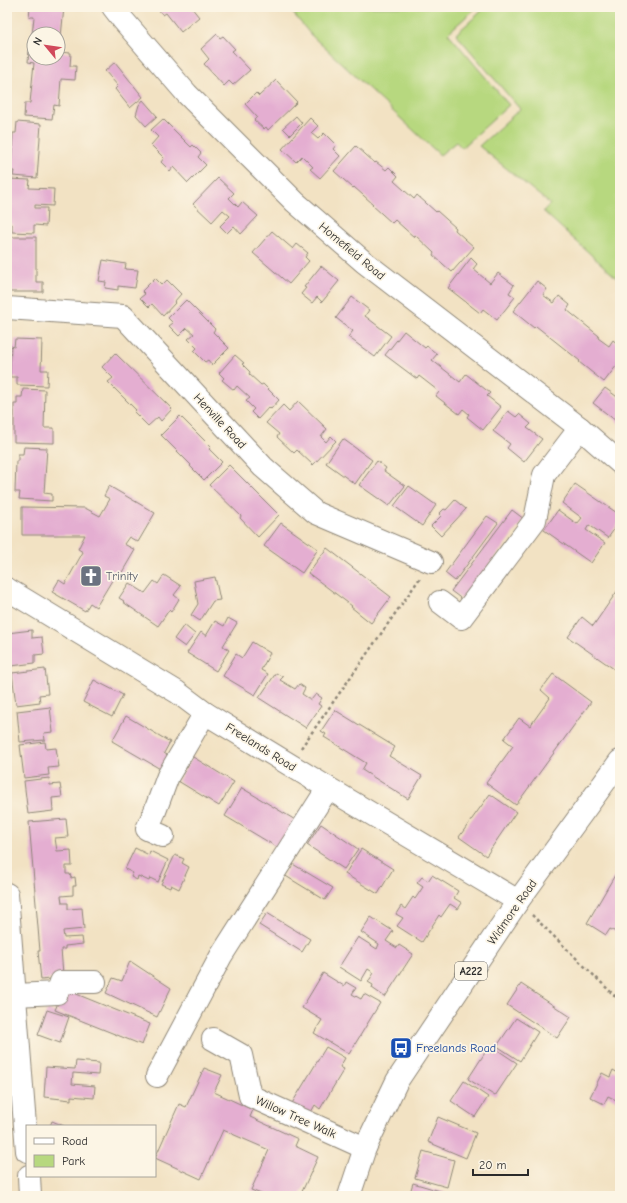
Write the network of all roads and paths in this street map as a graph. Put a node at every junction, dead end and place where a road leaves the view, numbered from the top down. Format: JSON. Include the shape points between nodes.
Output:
{"nodes":[{"id":1,"x":113,"y":7,"type":"edge"},
{"id":2,"x":7,"y":308,"type":"edge"},
{"id":3,"x":580,"y":428,"type":"junction"},
{"id":4,"x":620,"y":463,"type":"edge"},
{"id":5,"x":431,"y":562,"type":"joint"},
{"id":6,"x":7,"y":588,"type":"edge"},
{"id":7,"x":440,"y":602,"type":"dead end"},
{"id":8,"x":205,"y":713,"type":"junction"},
{"id":9,"x":620,"y":761,"type":"edge"},
{"id":10,"x":289,"y":764,"type":"junction"},
{"id":11,"x":328,"y":788,"type":"junction"},
{"id":12,"x":163,"y":836,"type":"dead end"},
{"id":13,"x":7,"y":894,"type":"edge"},
{"id":14,"x":518,"y":901,"type":"junction"},
{"id":15,"x":95,"y":982,"type":"dead end"},
{"id":16,"x":16,"y":995,"type":"junction"},
{"id":17,"x":620,"y":1001,"type":"edge"},
{"id":18,"x":213,"y":1039,"type":"dead end"},
{"id":19,"x":157,"y":1076,"type":"dead end"},
{"id":20,"x":26,"y":1137,"type":"edge"},
{"id":21,"x":365,"y":1148,"type":"junction"},
{"id":22,"x":29,"y":1177,"type":"edge"},
{"id":23,"x":30,"y":1196,"type":"edge"},
{"id":24,"x":349,"y":1196,"type":"edge"}],
"edges":[{"from":1,"to":3,"type":"street","name":"Homefield Road","via":[[187,94],[295,202],[364,262]]},
{"from":2,"to":5,"type":"street","name":"Henville Road","via":[[123,316],[263,468],[316,513]]},
{"from":3,"to":4,"type":"street","name":"Homefield Road"},
{"from":3,"to":7,"type":"street","via":[[544,475],[535,520],[462,618]]},
{"from":5,"to":10,"type":"path"},
{"from":6,"to":8,"type":"street","name":"Freelands Road","via":[[177,692]]},
{"from":8,"to":10,"type":"street","name":"Freelands Road"},
{"from":8,"to":12,"type":"street","via":[[168,776],[147,828]]},
{"from":9,"to":14,"type":"street","name":"Widmore Road","number":"A222"},
{"from":10,"to":11,"type":"street","name":"Freelands Road"},
{"from":11,"to":14,"type":"street","name":"Freelands Road"},
{"from":11,"to":19,"type":"street","via":[[221,956]]},
{"from":13,"to":16,"type":"street"},
{"from":14,"to":17,"type":"path"},
{"from":14,"to":21,"type":"street","name":"Widmore Road","number":"A222","via":[[397,1081]]},
{"from":15,"to":16,"type":"street","via":[[61,982],[57,993]]},
{"from":16,"to":20,"type":"street"},
{"from":18,"to":21,"type":"street","name":"Willow Tree Walk","via":[[241,1056],[250,1096]]},
{"from":21,"to":24,"type":"street","name":"Widmore Road","number":"A222"},
{"from":22,"to":23,"type":"street"}]}
